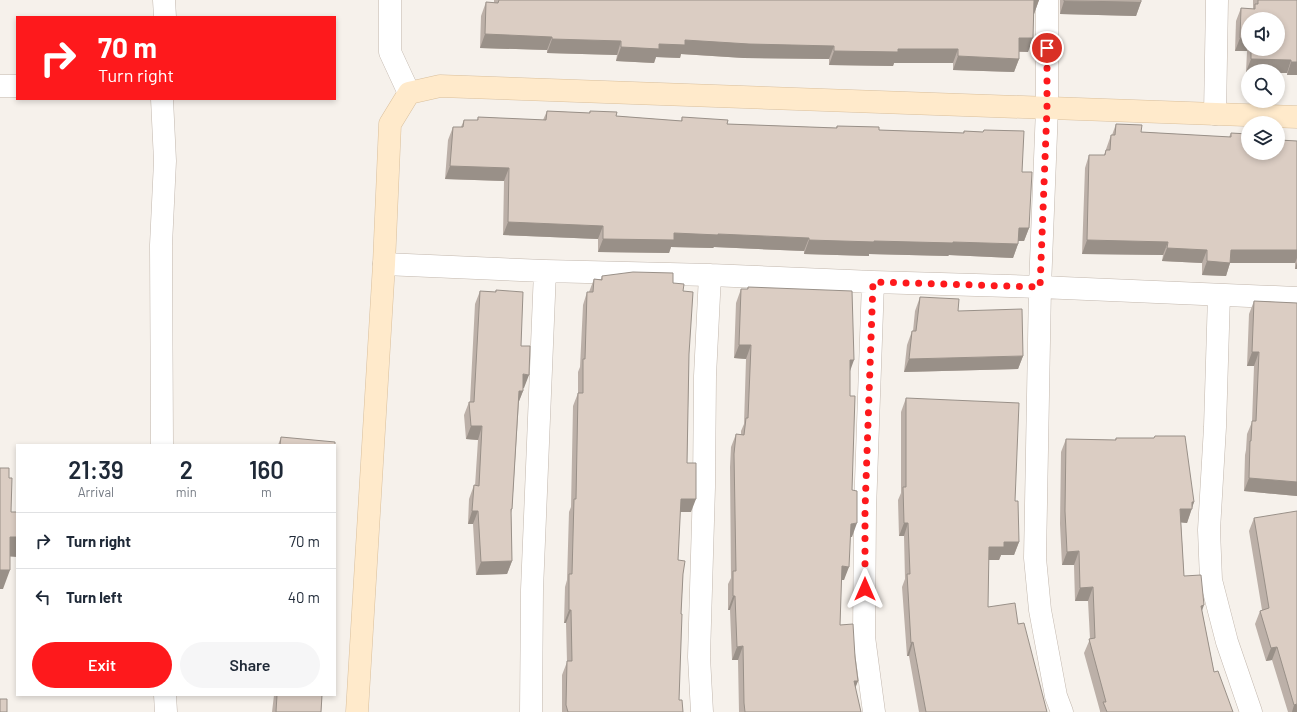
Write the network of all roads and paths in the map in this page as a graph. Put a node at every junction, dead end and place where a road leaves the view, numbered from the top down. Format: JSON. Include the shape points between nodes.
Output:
{"nodes":[{"id":1,"x":164,"y":0,"type":"edge"},
{"id":2,"x":390,"y":0,"type":"edge"},
{"id":3,"x":1047,"y":0,"type":"edge"},
{"id":4,"x":1217,"y":0,"type":"edge"},
{"id":5,"x":165,"y":16,"type":"edge"},
{"id":6,"x":0,"y":86,"type":"edge"},
{"id":7,"x":16,"y":86,"type":"edge"},
{"id":8,"x":409,"y":93,"type":"junction"},
{"id":9,"x":162,"y":100,"type":"edge"},
{"id":10,"x":1047,"y":108,"type":"junction"},
{"id":11,"x":1214,"y":114,"type":"junction"},
{"id":12,"x":1297,"y":117,"type":"edge"},
{"id":13,"x":384,"y":264,"type":"junction"},
{"id":14,"x":545,"y":271,"type":"junction"},
{"id":15,"x":710,"y":274,"type":"junction"},
{"id":16,"x":873,"y":282,"type":"junction"},
{"id":17,"x":1040,"y":287,"type":"junction"},
{"id":18,"x":1219,"y":295,"type":"junction"},
{"id":19,"x":1297,"y":298,"type":"edge"},
{"id":20,"x":162,"y":444,"type":"edge"},
{"id":21,"x":165,"y":696,"type":"edge"},
{"id":22,"x":166,"y":712,"type":"edge"},
{"id":23,"x":357,"y":712,"type":"edge"},
{"id":24,"x":531,"y":712,"type":"edge"},
{"id":25,"x":702,"y":712,"type":"edge"},
{"id":26,"x":874,"y":712,"type":"edge"},
{"id":27,"x":1062,"y":712,"type":"edge"},
{"id":28,"x":1251,"y":712,"type":"edge"}],
"edges":[{"from":1,"to":5,"type":"street"},
{"from":2,"to":8,"type":"street","via":[[390,52]]},
{"from":3,"to":10,"type":"street"},
{"from":4,"to":11,"type":"street"},
{"from":6,"to":7,"type":"street"},
{"from":8,"to":10,"type":"street","via":[[440,86]]},
{"from":8,"to":13,"type":"street","via":[[390,124]]},
{"from":9,"to":20,"type":"street","via":[[165,161],[161,245]]},
{"from":10,"to":11,"type":"street"},
{"from":10,"to":17,"type":"street"},
{"from":11,"to":12,"type":"street"},
{"from":13,"to":14,"type":"street"},
{"from":13,"to":23,"type":"street"},
{"from":14,"to":15,"type":"street"},
{"from":14,"to":24,"type":"street","via":[[532,590]]},
{"from":15,"to":16,"type":"street"},
{"from":15,"to":25,"type":"street","via":[[705,376],[700,657]]},
{"from":16,"to":17,"type":"street"},
{"from":16,"to":26,"type":"street","via":[[865,510],[864,637]]},
{"from":17,"to":18,"type":"street"},
{"from":17,"to":27,"type":"street","via":[[1035,558],[1040,610],[1056,696]]},
{"from":18,"to":19,"type":"street"},
{"from":18,"to":28,"type":"street","via":[[1216,426],[1209,530],[1211,580],[1227,642]]},
{"from":21,"to":22,"type":"street"}]}
